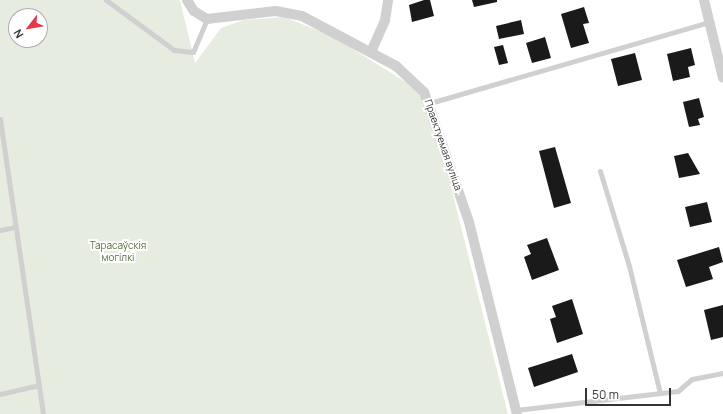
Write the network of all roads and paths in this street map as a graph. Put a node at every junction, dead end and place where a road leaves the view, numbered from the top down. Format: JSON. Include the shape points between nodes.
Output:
{"nodes":[{"id":1,"x":106,"y":0,"type":"edge"},
{"id":2,"x":187,"y":0,"type":"edge"},
{"id":3,"x":388,"y":0,"type":"edge"},
{"id":4,"x":704,"y":0,"type":"edge"},
{"id":5,"x":207,"y":19,"type":"junction"},
{"id":6,"x":710,"y":22,"type":"junction"},
{"id":7,"x":719,"y":39,"type":"edge"},
{"id":8,"x":371,"y":52,"type":"junction"},
{"id":9,"x":723,"y":78,"type":"edge"},
{"id":10,"x":430,"y":103,"type":"junction"},
{"id":11,"x":0,"y":119,"type":"edge"},
{"id":12,"x":600,"y":171,"type":"dead end"},
{"id":13,"x":15,"y":227,"type":"junction"},
{"id":14,"x":0,"y":230,"type":"edge"},
{"id":15,"x":723,"y":373,"type":"edge"},
{"id":16,"x":39,"y":385,"type":"junction"},
{"id":17,"x":660,"y":393,"type":"junction"},
{"id":18,"x":0,"y":394,"type":"edge"},
{"id":19,"x":517,"y":412,"type":"edge"},
{"id":20,"x":43,"y":414,"type":"edge"}],
"edges":[{"from":1,"to":5,"type":"lane","via":[[174,50],[193,52]]},
{"from":2,"to":5,"type":"street","via":[[194,11]]},
{"from":3,"to":8,"type":"street","via":[[385,20]]},
{"from":4,"to":6,"type":"street"},
{"from":5,"to":8,"type":"street","name":"Праектуемая вуліца","via":[[288,12],[321,24]]},
{"from":6,"to":7,"type":"street"},
{"from":6,"to":10,"type":"lane"},
{"from":7,"to":9,"type":"street"},
{"from":8,"to":10,"type":"street","name":"Праектуемая вуліца","via":[[414,80]]},
{"from":10,"to":19,"type":"street","name":"Праектуемая вуліца","via":[[469,222]]},
{"from":11,"to":13,"type":"lane"},
{"from":12,"to":17,"type":"lane","via":[[629,266]]},
{"from":13,"to":14,"type":"lane"},
{"from":13,"to":16,"type":"lane"},
{"from":15,"to":17,"type":"lane","via":[[692,379],[678,391]]},
{"from":16,"to":18,"type":"lane"},
{"from":16,"to":20,"type":"lane"},
{"from":17,"to":19,"type":"lane"}]}
